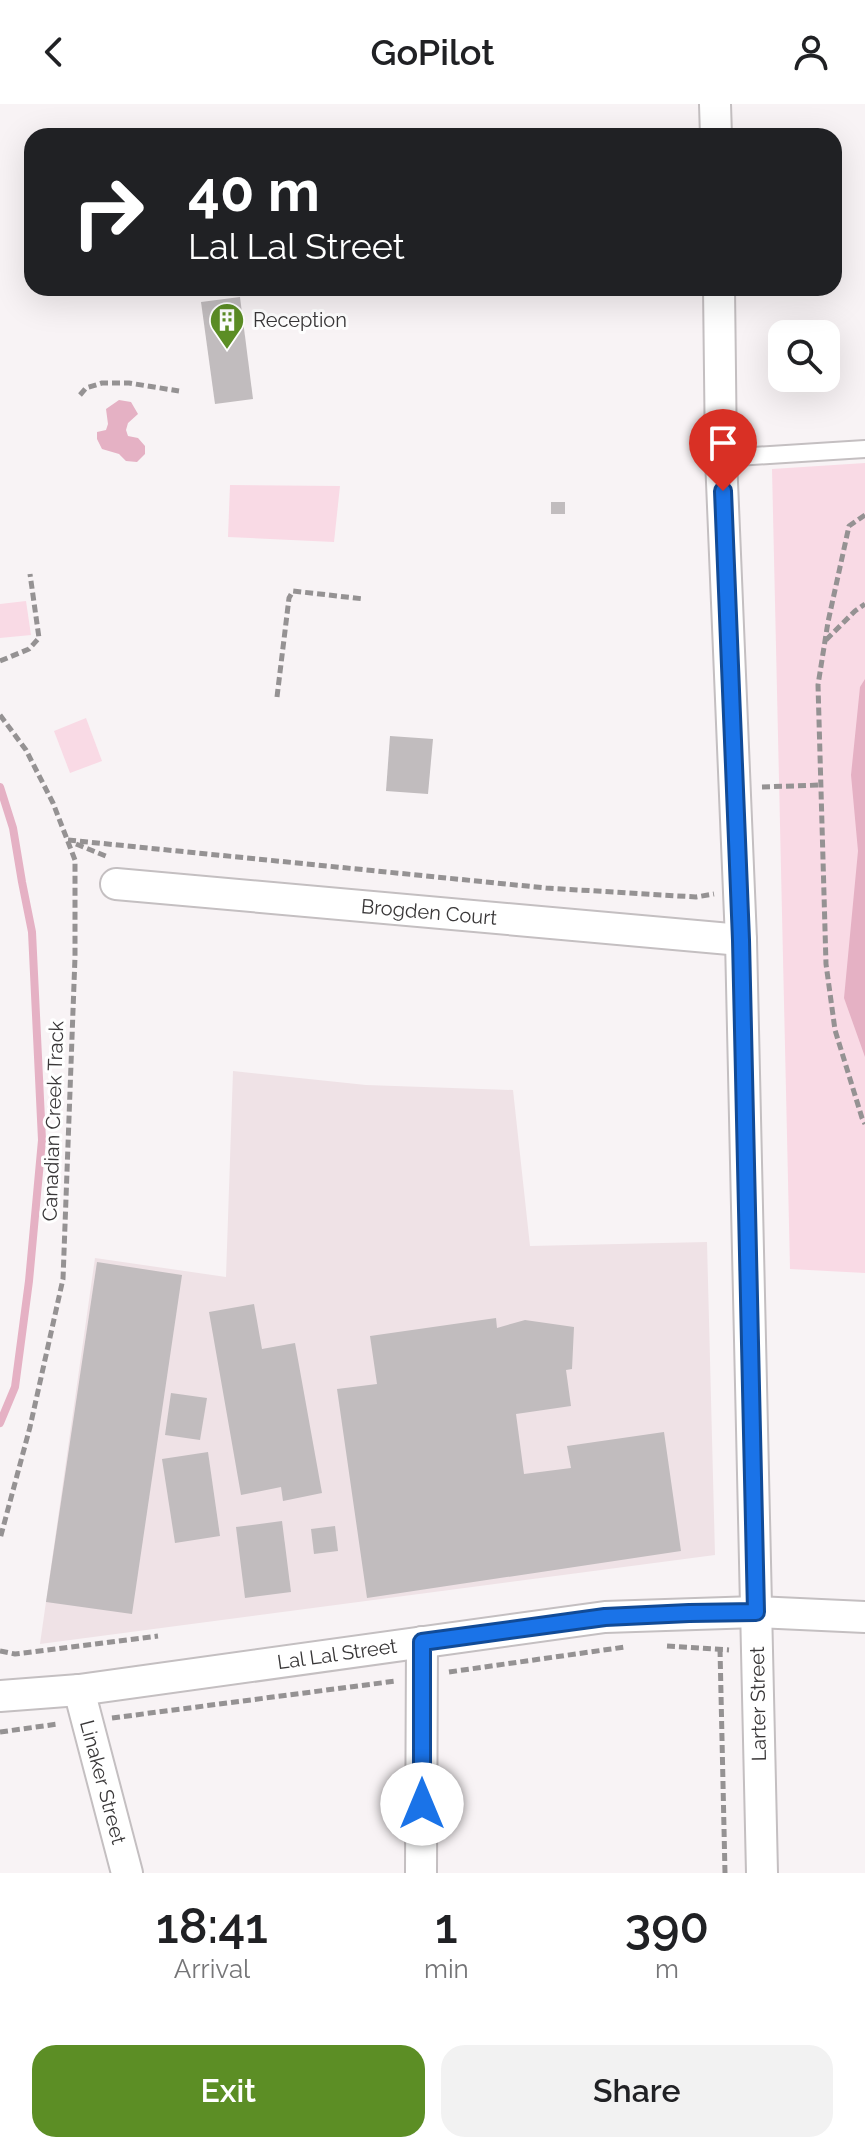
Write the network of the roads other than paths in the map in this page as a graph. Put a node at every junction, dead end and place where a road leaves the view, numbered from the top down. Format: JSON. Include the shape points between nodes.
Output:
{"nodes":[{"id":1,"x":715,"y":104,"type":"edge"},
{"id":2,"x":716,"y":128,"type":"edge"},
{"id":3,"x":719,"y":296,"type":"edge"},
{"id":4,"x":865,"y":449,"type":"edge"},
{"id":5,"x":721,"y":458,"type":"junction"},
{"id":6,"x":116,"y":884,"type":"dead end"},
{"id":7,"x":741,"y":940,"type":"junction"},
{"id":8,"x":756,"y":1612,"type":"junction"},
{"id":9,"x":865,"y":1617,"type":"edge"},
{"id":10,"x":422,"y":1642,"type":"junction"},
{"id":11,"x":79,"y":1690,"type":"junction"},
{"id":12,"x":0,"y":1696,"type":"edge"},
{"id":13,"x":127,"y":1873,"type":"edge"},
{"id":14,"x":421,"y":1873,"type":"edge"},
{"id":15,"x":762,"y":1873,"type":"edge"}],
"edges":[{"from":1,"to":2,"type":"street"},
{"from":3,"to":5,"type":"street","name":"Larter Street"},
{"from":4,"to":5,"type":"lane"},
{"from":5,"to":7,"type":"street","name":"Larter Street"},
{"from":6,"to":7,"type":"street","name":"Brogden Court"},
{"from":7,"to":8,"type":"street","name":"Larter Street"},
{"from":8,"to":9,"type":"street","name":"Lal Lal Street"},
{"from":8,"to":10,"type":"street","name":"Lal Lal Street","via":[[605,1617]]},
{"from":8,"to":15,"type":"street","name":"Larter Street"},
{"from":10,"to":11,"type":"street","name":"Lal Lal Street"},
{"from":10,"to":14,"type":"street"},
{"from":11,"to":12,"type":"street","name":"Lal Lal Street"},
{"from":11,"to":13,"type":"street","name":"Linaker Street"}]}
